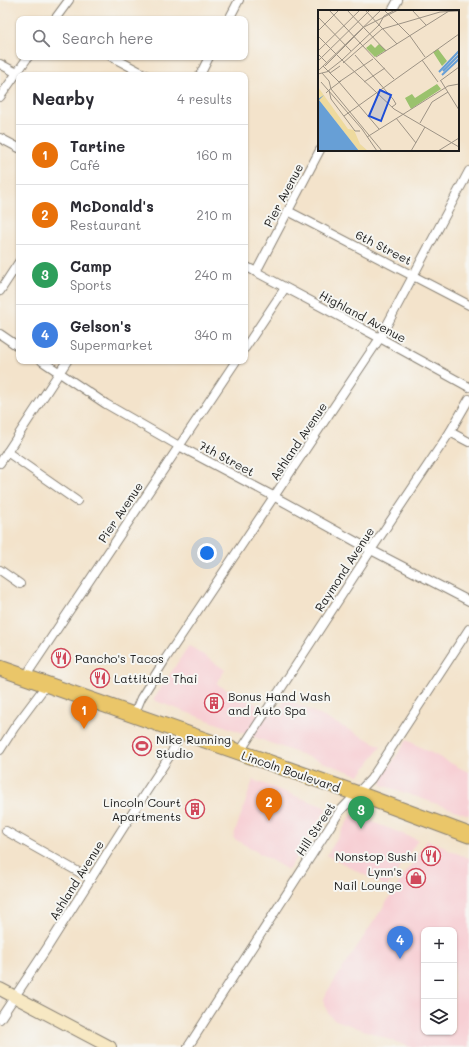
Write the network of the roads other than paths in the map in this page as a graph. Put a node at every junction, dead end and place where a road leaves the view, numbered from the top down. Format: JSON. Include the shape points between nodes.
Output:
{"nodes":[{"id":1,"x":69,"y":0,"type":"edge"},
{"id":2,"x":239,"y":0,"type":"edge"},
{"id":3,"x":398,"y":0,"type":"edge"},
{"id":4,"x":393,"y":10,"type":"edge"},
{"id":5,"x":57,"y":16,"type":"edge"},
{"id":6,"x":231,"y":16,"type":"edge"},
{"id":7,"x":26,"y":60,"type":"edge"},
{"id":8,"x":118,"y":60,"type":"edge"},
{"id":9,"x":208,"y":60,"type":"edge"},
{"id":10,"x":0,"y":64,"type":"edge"},
{"id":11,"x":16,"y":72,"type":"edge"},
{"id":12,"x":18,"y":72,"type":"edge"},
{"id":13,"x":140,"y":72,"type":"edge"},
{"id":14,"x":202,"y":72,"type":"edge"},
{"id":15,"x":16,"y":74,"type":"edge"},
{"id":16,"x":0,"y":97,"type":"edge"},
{"id":17,"x":0,"y":138,"type":"edge"},
{"id":18,"x":16,"y":146,"type":"edge"},
{"id":19,"x":319,"y":151,"type":"edge"},
{"id":20,"x":469,"y":171,"type":"edge"},
{"id":21,"x":288,"y":211,"type":"junction"},
{"id":22,"x":16,"y":267,"type":"edge"},
{"id":23,"x":248,"y":268,"type":"edge"},
{"id":24,"x":256,"y":272,"type":"junction"},
{"id":25,"x":414,"y":276,"type":"junction"},
{"id":26,"x":285,"y":288,"type":"junction"},
{"id":27,"x":0,"y":291,"type":"edge"},
{"id":28,"x":469,"y":305,"type":"edge"},
{"id":29,"x":0,"y":334,"type":"edge"},
{"id":30,"x":380,"y":338,"type":"junction"},
{"id":31,"x":248,"y":344,"type":"edge"},
{"id":32,"x":16,"y":345,"type":"edge"},
{"id":33,"x":47,"y":364,"type":"edge"},
{"id":34,"x":65,"y":364,"type":"edge"},
{"id":35,"x":234,"y":364,"type":"edge"},
{"id":36,"x":60,"y":372,"type":"junction"},
{"id":37,"x":469,"y":387,"type":"edge"},
{"id":38,"x":469,"y":399,"type":"edge"},
{"id":39,"x":450,"y":432,"type":"junction"},
{"id":40,"x":469,"y":442,"type":"edge"},
{"id":41,"x":179,"y":446,"type":"junction"},
{"id":42,"x":7,"y":452,"type":"junction"},
{"id":43,"x":0,"y":463,"type":"edge"},
{"id":44,"x":274,"y":497,"type":"junction"},
{"id":45,"x":77,"y":501,"type":"dead end"},
{"id":46,"x":371,"y":550,"type":"junction"},
{"id":47,"x":0,"y":570,"type":"edge"},
{"id":48,"x":20,"y":584,"type":"dead end"},
{"id":49,"x":469,"y":601,"type":"edge"},
{"id":50,"x":469,"y":629,"type":"edge"},
{"id":51,"x":0,"y":668,"type":"edge"},
{"id":52,"x":25,"y":677,"type":"junction"},
{"id":53,"x":47,"y":684,"type":"junction"},
{"id":54,"x":134,"y":715,"type":"junction"},
{"id":55,"x":181,"y":732,"type":"junction"},
{"id":56,"x":0,"y":750,"type":"edge"},
{"id":57,"x":239,"y":752,"type":"junction"},
{"id":58,"x":356,"y":794,"type":"junction"},
{"id":59,"x":6,"y":831,"type":"dead end"},
{"id":60,"x":469,"y":835,"type":"edge"},
{"id":61,"x":91,"y":879,"type":"junction"},
{"id":62,"x":0,"y":989,"type":"edge"},
{"id":63,"x":15,"y":997,"type":"junction"},
{"id":64,"x":0,"y":1019,"type":"edge"},
{"id":65,"x":110,"y":1047,"type":"edge"},
{"id":66,"x":188,"y":1047,"type":"edge"}],
"edges":[{"from":1,"to":5,"type":"street"},
{"from":2,"to":6,"type":"street"},
{"from":3,"to":4,"type":"street"},
{"from":7,"to":12,"type":"street"},
{"from":8,"to":13,"type":"street"},
{"from":9,"to":14,"type":"street"},
{"from":10,"to":11,"type":"street"},
{"from":15,"to":16,"type":"street"},
{"from":17,"to":18,"type":"street"},
{"from":19,"to":21,"type":"street","name":"Pier Avenue"},
{"from":20,"to":25,"type":"street","name":"Ashland Avenue"},
{"from":21,"to":24,"type":"street","name":"Pier Avenue"},
{"from":21,"to":25,"type":"street","name":"6th Street"},
{"from":22,"to":27,"type":"street"},
{"from":23,"to":24,"type":"street","name":"Highland Avenue"},
{"from":24,"to":26,"type":"street","name":"Highland Avenue"},
{"from":25,"to":28,"type":"street","name":"6th Street"},
{"from":25,"to":30,"type":"street","name":"Ashland Avenue"},
{"from":26,"to":30,"type":"street","name":"Highland Avenue"},
{"from":26,"to":31,"type":"street"},
{"from":29,"to":32,"type":"street"},
{"from":30,"to":37,"type":"street","name":"Highland Avenue"},
{"from":30,"to":44,"type":"street","name":"Ashland Avenue"},
{"from":33,"to":36,"type":"street","name":"7th Street"},
{"from":34,"to":36,"type":"street"},
{"from":35,"to":41,"type":"street","name":"Pier Avenue"},
{"from":36,"to":41,"type":"street","name":"7th Street","via":[[106,404]]},
{"from":36,"to":42,"type":"street"},
{"from":38,"to":39,"type":"street","name":"Raymond Avenue"},
{"from":39,"to":40,"type":"street"},
{"from":39,"to":46,"type":"street","name":"Raymond Avenue"},
{"from":41,"to":44,"type":"street","name":"7th Street"},
{"from":41,"to":52,"type":"street","name":"Pier Avenue"},
{"from":42,"to":43,"type":"street"},
{"from":42,"to":45,"type":"street"},
{"from":44,"to":46,"type":"street","name":"7th Street"},
{"from":44,"to":54,"type":"street","name":"Ashland Avenue","via":[[166,658],[141,698]]},
{"from":46,"to":49,"type":"street","name":"7th Street"},
{"from":46,"to":57,"type":"street","name":"Raymond Avenue"},
{"from":47,"to":48,"type":"street"},
{"from":50,"to":58,"type":"street","name":"Hill Street","via":[[371,779]]},
{"from":51,"to":52,"type":"highway","name":"Lincoln Boulevard"},
{"from":52,"to":53,"type":"highway","name":"Lincoln Boulevard"},
{"from":53,"to":54,"type":"highway","name":"Lincoln Boulevard"},
{"from":53,"to":56,"type":"street"},
{"from":54,"to":55,"type":"highway","name":"Lincoln Boulevard"},
{"from":55,"to":57,"type":"highway","name":"Lincoln Boulevard"},
{"from":55,"to":61,"type":"street","name":"Ashland Avenue","via":[[171,754]]},
{"from":57,"to":58,"type":"highway","name":"Lincoln Boulevard"},
{"from":58,"to":60,"type":"highway","name":"Lincoln Boulevard"},
{"from":58,"to":66,"type":"street","name":"Hill Street","via":[[340,811]]},
{"from":59,"to":61,"type":"street"},
{"from":61,"to":63,"type":"street","name":"Ashland Avenue"},
{"from":62,"to":63,"type":"street"},
{"from":63,"to":64,"type":"street","name":"Ashland Avenue"},
{"from":63,"to":65,"type":"street"}]}
